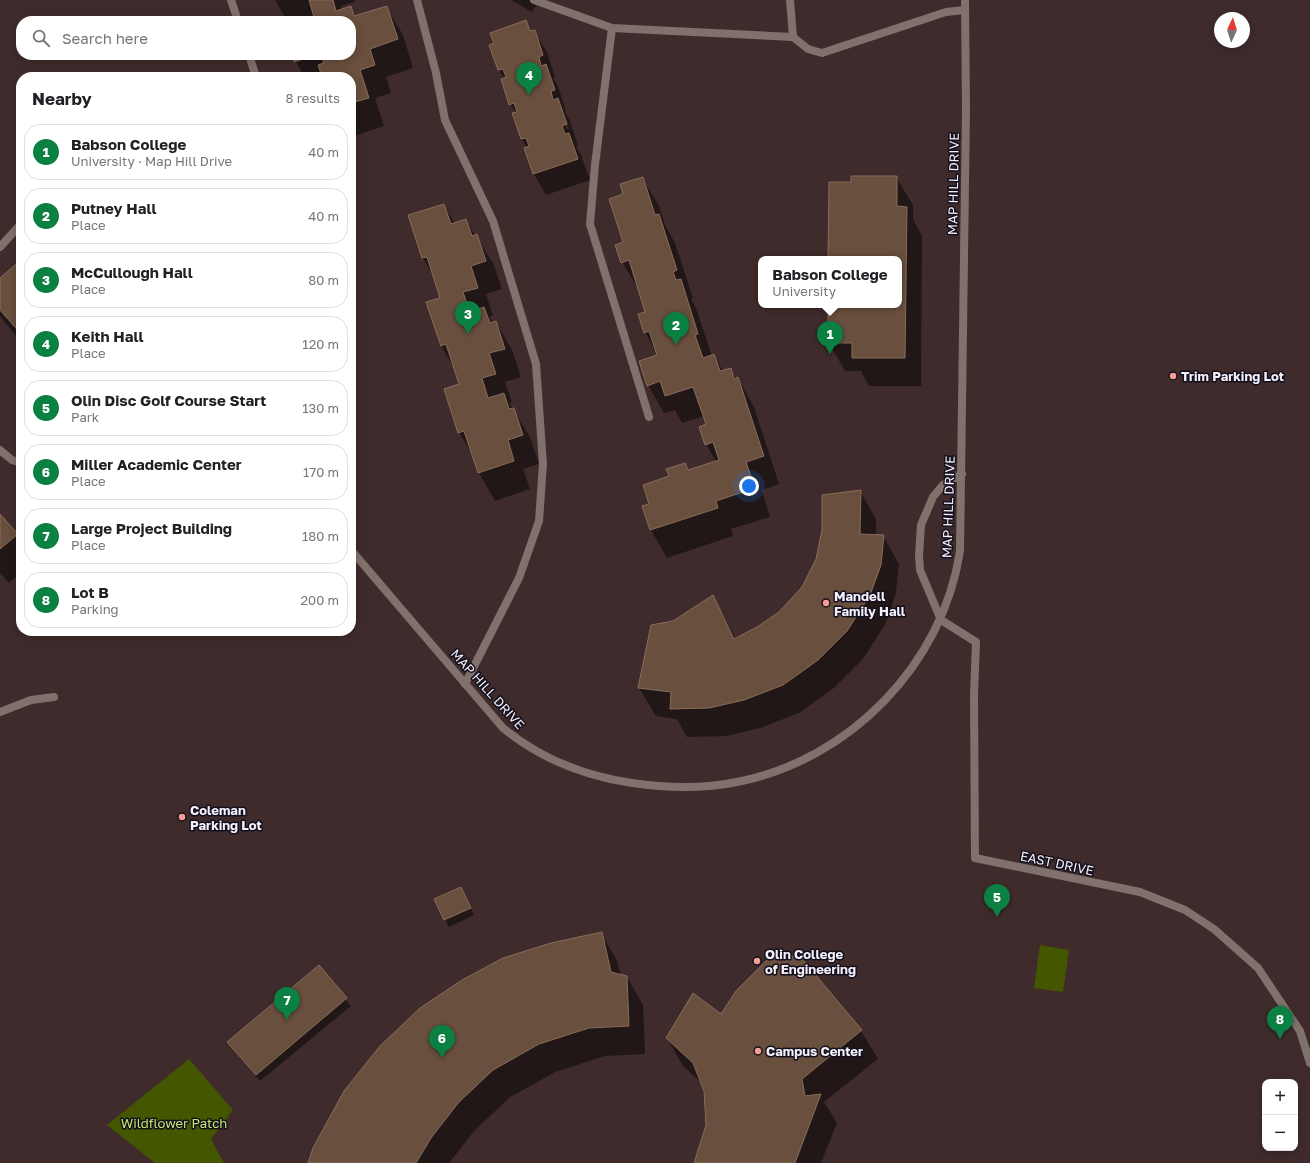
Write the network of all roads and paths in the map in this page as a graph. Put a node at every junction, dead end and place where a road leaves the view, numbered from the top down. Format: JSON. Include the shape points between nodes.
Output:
{"nodes":[{"id":1,"x":231,"y":0,"type":"edge"},
{"id":2,"x":417,"y":0,"type":"edge"},
{"id":3,"x":534,"y":0,"type":"edge"},
{"id":4,"x":790,"y":0,"type":"edge"},
{"id":5,"x":966,"y":0,"type":"edge"},
{"id":6,"x":966,"y":10,"type":"junction"},
{"id":7,"x":236,"y":16,"type":"edge"},
{"id":8,"x":612,"y":28,"type":"junction"},
{"id":9,"x":793,"y":37,"type":"junction"},
{"id":10,"x":251,"y":60,"type":"edge"},
{"id":11,"x":254,"y":72,"type":"edge"},
{"id":12,"x":16,"y":229,"type":"edge"},
{"id":13,"x":0,"y":247,"type":"edge"},
{"id":14,"x":648,"y":417,"type":"dead end"},
{"id":15,"x":0,"y":450,"type":"edge"},
{"id":16,"x":16,"y":461,"type":"edge"},
{"id":17,"x":962,"y":474,"type":"junction"},
{"id":18,"x":356,"y":556,"type":"edge"},
{"id":19,"x":941,"y":620,"type":"junction"},
{"id":20,"x":465,"y":684,"type":"junction"},
{"id":21,"x":54,"y":697,"type":"dead end"},
{"id":22,"x":0,"y":712,"type":"edge"},
{"id":23,"x":1310,"y":1063,"type":"edge"}],
"edges":[{"from":1,"to":7,"type":"street"},
{"from":2,"to":20,"type":"street","via":[[445,120],[493,221],[536,364],[543,464],[539,521],[519,578]]},
{"from":3,"to":8,"type":"street"},
{"from":4,"to":9,"type":"street"},
{"from":5,"to":6,"type":"street","name":"MAP HILL DRIVE"},
{"from":6,"to":9,"type":"street","via":[[946,12],[822,53],[808,49]]},
{"from":6,"to":17,"type":"street","name":"MAP HILL DRIVE"},
{"from":8,"to":9,"type":"street"},
{"from":8,"to":14,"type":"street","via":[[594,165],[590,224]]},
{"from":10,"to":11,"type":"street"},
{"from":12,"to":13,"type":"street"},
{"from":15,"to":16,"type":"street"},
{"from":17,"to":19,"type":"street","name":"MAP HILL DRIVE","via":[[957,572]]},
{"from":17,"to":19,"type":"street","via":[[943,485],[933,497],[921,525],[920,570]]},
{"from":18,"to":20,"type":"street","name":"MAP HILL DRIVE"},
{"from":19,"to":20,"type":"street","name":"MAP HILL DRIVE","via":[[924,652],[901,683],[848,733],[818,753],[779,770],[738,782],[694,787],[651,786],[612,780],[576,770],[544,757],[522,744],[503,728]]},
{"from":19,"to":23,"type":"street","name":"EAST DRIVE","via":[[976,642],[975,858],[1140,892],[1184,910],[1214,929],[1258,968],[1300,1031]]},
{"from":21,"to":22,"type":"street","via":[[31,700]]}]}
